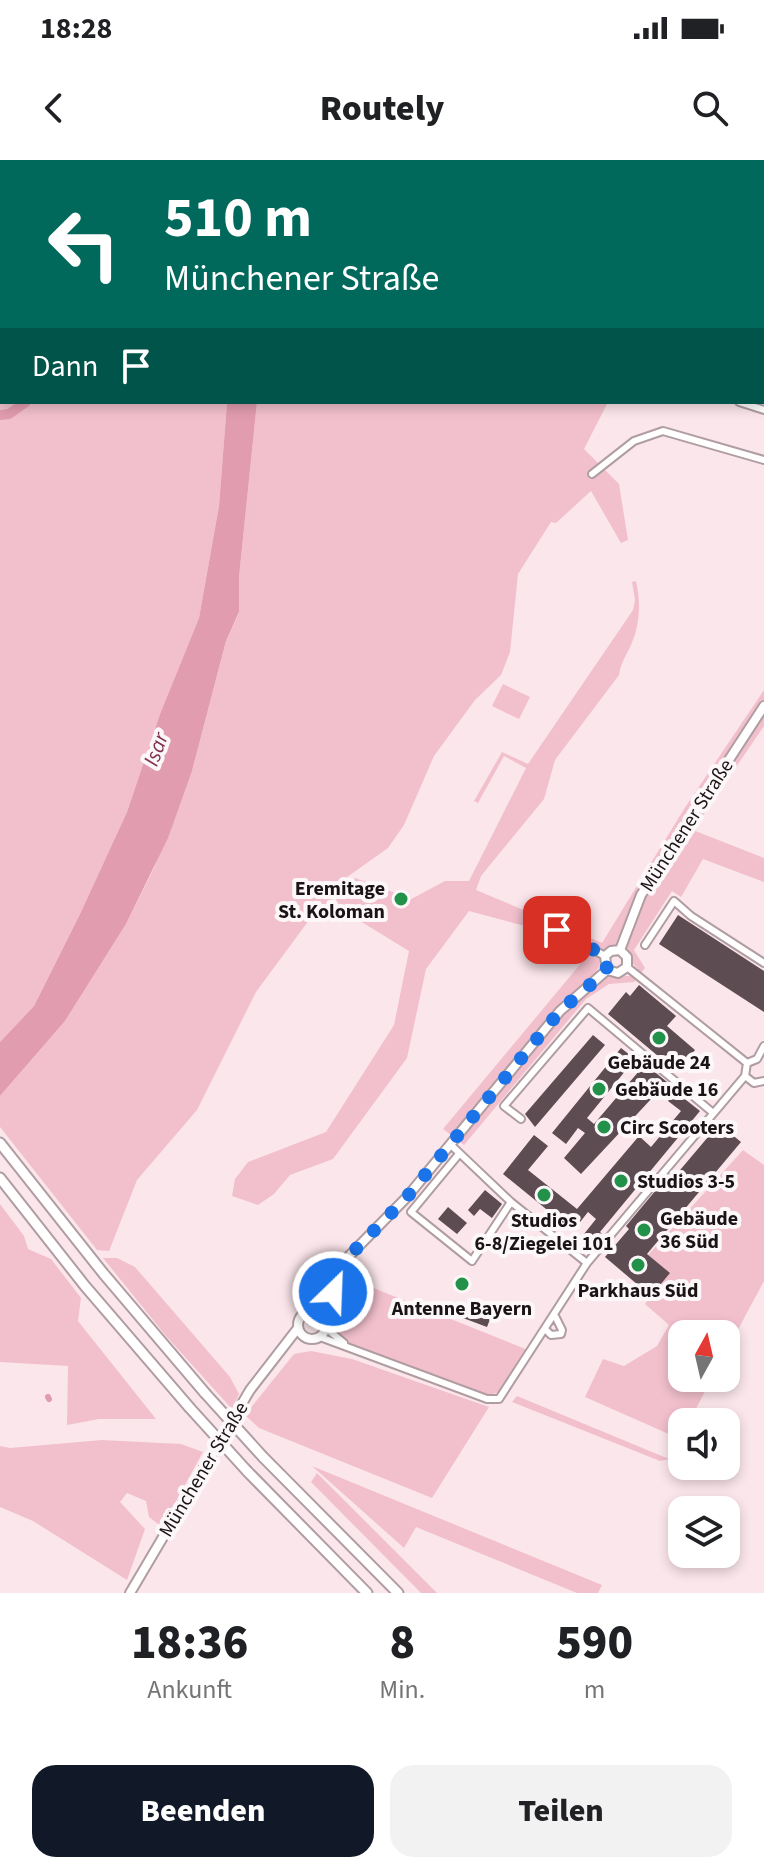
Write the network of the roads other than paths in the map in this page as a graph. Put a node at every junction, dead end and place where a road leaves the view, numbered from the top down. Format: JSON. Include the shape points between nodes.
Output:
{"nodes":[{"id":1,"x":764,"y":460,"type":"edge"},
{"id":2,"x":592,"y":474,"type":"dead end"},
{"id":3,"x":764,"y":706,"type":"edge"},
{"id":4,"x":557,"y":930,"type":"dead end"},
{"id":5,"x":645,"y":945,"type":"dead end"},
{"id":6,"x":620,"y":950,"type":"junction"},
{"id":7,"x":605,"y":956,"type":"junction"},
{"id":8,"x":764,"y":963,"type":"edge"},
{"id":9,"x":627,"y":967,"type":"junction"},
{"id":10,"x":607,"y":970,"type":"junction"},
{"id":11,"x":764,"y":1046,"type":"edge"},
{"id":12,"x":760,"y":1061,"type":"edge"},
{"id":13,"x":747,"y":1063,"type":"junction"},
{"id":14,"x":745,"y":1076,"type":"junction"},
{"id":15,"x":764,"y":1081,"type":"edge"},
{"id":16,"x":712,"y":1112,"type":"junction"},
{"id":17,"x":521,"y":1119,"type":"dead end"},
{"id":18,"x":0,"y":1143,"type":"edge"},
{"id":19,"x":451,"y":1145,"type":"junction"},
{"id":20,"x":459,"y":1154,"type":"junction"},
{"id":21,"x":0,"y":1178,"type":"edge"},
{"id":22,"x":511,"y":1202,"type":"junction"},
{"id":23,"x":587,"y":1263,"type":"junction"},
{"id":24,"x":334,"y":1282,"type":"junction"},
{"id":25,"x":313,"y":1311,"type":"junction"},
{"id":26,"x":555,"y":1316,"type":"junction"},
{"id":27,"x":326,"y":1324,"type":"junction"},
{"id":28,"x":298,"y":1328,"type":"junction"},
{"id":29,"x":546,"y":1330,"type":"junction"},
{"id":30,"x":320,"y":1337,"type":"junction"},
{"id":31,"x":308,"y":1339,"type":"junction"},
{"id":32,"x":350,"y":1347,"type":"junction"},
{"id":33,"x":283,"y":1349,"type":"junction"},
{"id":34,"x":130,"y":1593,"type":"edge"},
{"id":35,"x":367,"y":1593,"type":"edge"},
{"id":36,"x":398,"y":1593,"type":"edge"}],
"edges":[{"from":1,"to":2,"type":"street","via":[[663,431],[634,441]]},
{"from":3,"to":6,"type":"main road","name":"Münchener Straße","via":[[641,895]]},
{"from":4,"to":7,"type":"street"},
{"from":5,"to":8,"type":"street","name":"Münchener Straße","via":[[674,901]]},
{"from":6,"to":7,"type":"main road"},
{"from":6,"to":9,"type":"main road"},
{"from":7,"to":10,"type":"main road"},
{"from":9,"to":10,"type":"main road","via":[[618,973]]},
{"from":9,"to":13,"type":"street"},
{"from":10,"to":19,"type":"main road","via":[[560,1011]]},
{"from":11,"to":12,"type":"street"},
{"from":12,"to":13,"type":"street"},
{"from":13,"to":14,"type":"street"},
{"from":14,"to":15,"type":"street","via":[[754,1083]]},
{"from":14,"to":16,"type":"street"},
{"from":16,"to":17,"type":"street","via":[[588,1008],[504,1106]]},
{"from":16,"to":23,"type":"street"},
{"from":18,"to":36,"type":"highway","bridge":true,"via":[[205,1393]]},
{"from":19,"to":20,"type":"street"},
{"from":19,"to":24,"type":"main road","via":[[348,1257]]},
{"from":20,"to":22,"type":"street"},
{"from":20,"to":22,"type":"street","via":[[411,1212],[472,1261]]},
{"from":21,"to":35,"type":"highway","bridge":true,"via":[[189,1407]]},
{"from":22,"to":23,"type":"street"},
{"from":23,"to":26,"type":"street"},
{"from":24,"to":25,"type":"main road"},
{"from":24,"to":27,"type":"main road"},
{"from":25,"to":27,"type":"main road"},
{"from":25,"to":28,"type":"main road","via":[[301,1316]]},
{"from":26,"to":29,"type":"street"},
{"from":26,"to":29,"type":"street","via":[[561,1334]]},
{"from":27,"to":30,"type":"main road"},
{"from":27,"to":32,"type":"street"},
{"from":28,"to":31,"type":"main road"},
{"from":28,"to":33,"type":"main road","name":"Münchener Straße"},
{"from":29,"to":32,"type":"street","via":[[496,1401]]},
{"from":30,"to":31,"type":"main road"},
{"from":30,"to":32,"type":"street"},
{"from":31,"to":33,"type":"main road","name":"Münchener Straße"},
{"from":33,"to":34,"type":"main road","name":"Münchener Straße","via":[[250,1390]]}]}
